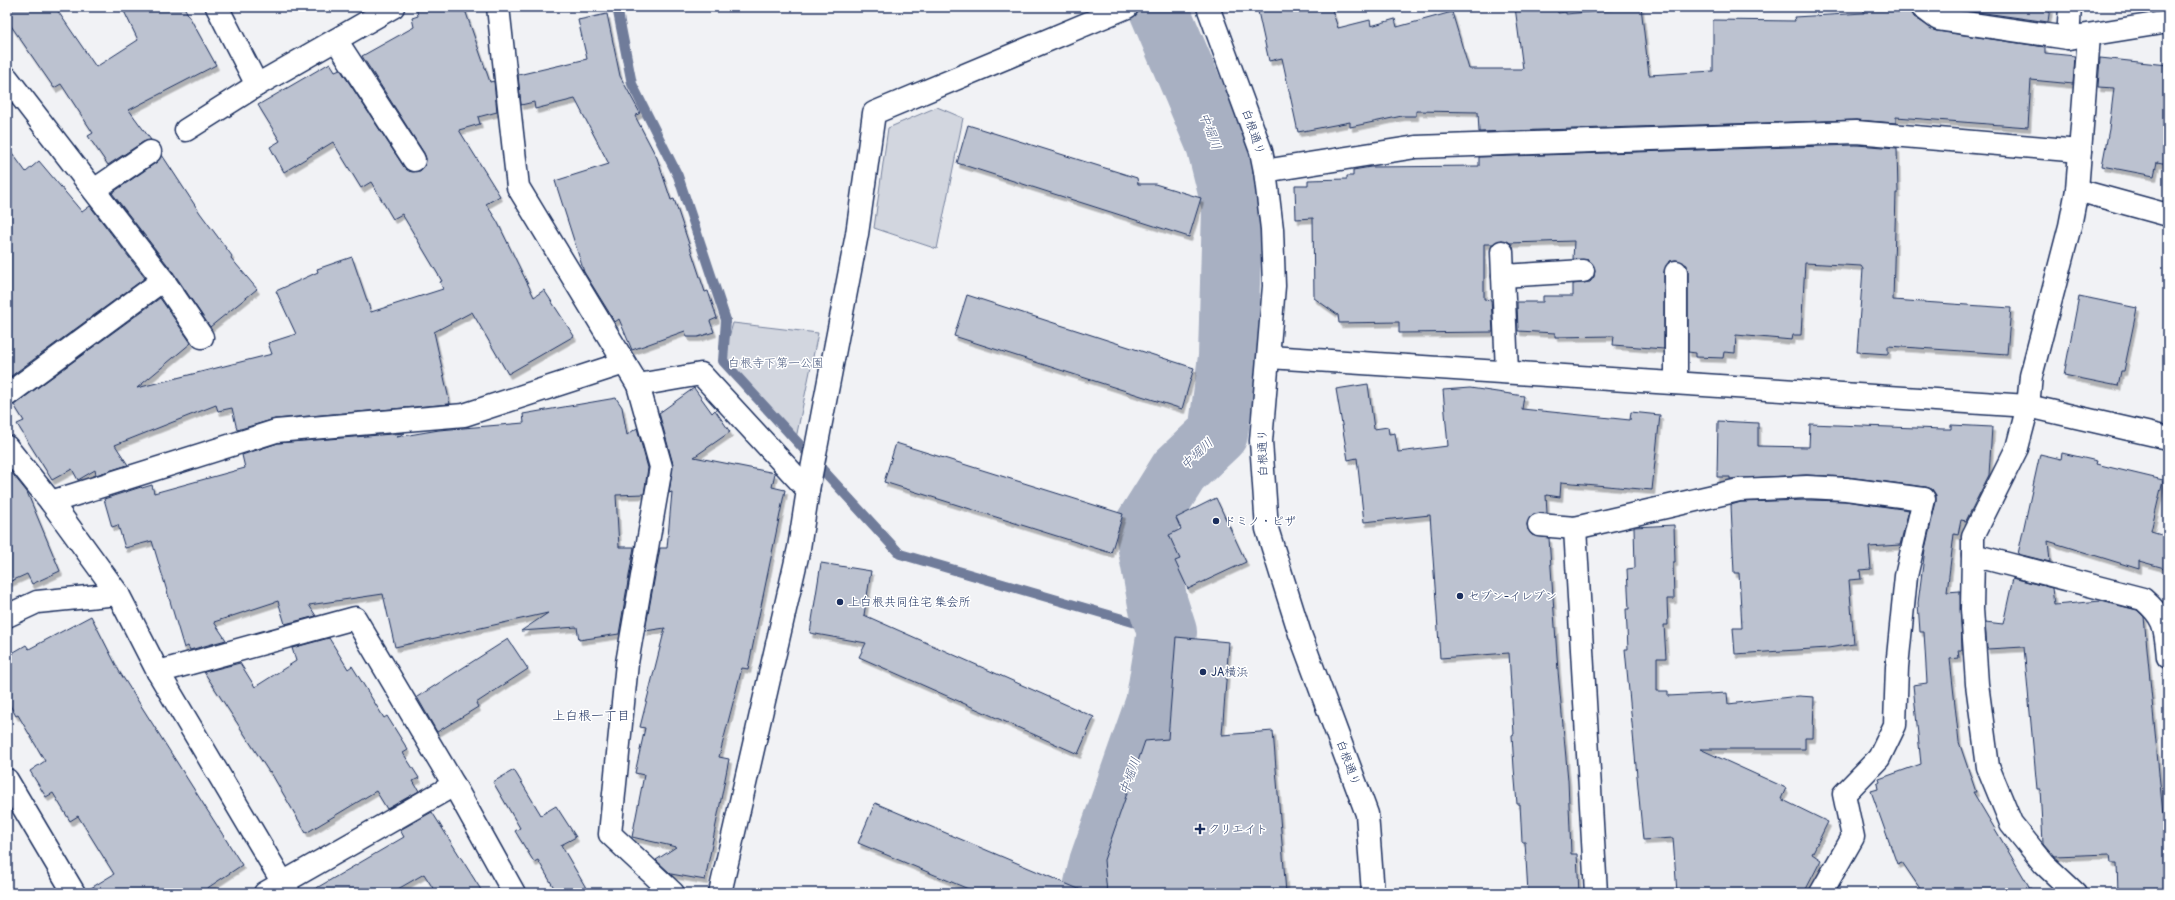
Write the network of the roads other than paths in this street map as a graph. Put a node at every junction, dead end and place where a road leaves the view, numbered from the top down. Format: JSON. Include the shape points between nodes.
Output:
{"nodes":[{"id":1,"x":217,"y":7,"type":"edge"},
{"id":2,"x":393,"y":7,"type":"edge"},
{"id":3,"x":498,"y":7,"type":"edge"},
{"id":4,"x":1127,"y":7,"type":"edge"},
{"id":5,"x":1208,"y":7,"type":"edge"},
{"id":6,"x":1922,"y":7,"type":"edge"},
{"id":7,"x":2070,"y":7,"type":"edge"},
{"id":8,"x":2168,"y":22,"type":"edge"},
{"id":9,"x":2089,"y":36,"type":"junction"},
{"id":10,"x":2068,"y":38,"type":"junction"},
{"id":11,"x":336,"y":40,"type":"junction"},
{"id":12,"x":7,"y":78,"type":"edge"},
{"id":13,"x":257,"y":84,"type":"junction"},
{"id":14,"x":186,"y":130,"type":"dead end"},
{"id":15,"x":2080,"y":151,"type":"junction"},
{"id":16,"x":150,"y":152,"type":"dead end"},
{"id":17,"x":414,"y":160,"type":"dead end"},
{"id":18,"x":1265,"y":171,"type":"junction"},
{"id":19,"x":94,"y":190,"type":"junction"},
{"id":20,"x":2077,"y":190,"type":"junction"},
{"id":21,"x":2168,"y":215,"type":"edge"},
{"id":22,"x":1502,"y":252,"type":"dead end"},
{"id":23,"x":1584,"y":271,"type":"dead end"},
{"id":24,"x":1676,"y":272,"type":"dead end"},
{"id":25,"x":1503,"y":276,"type":"junction"},
{"id":26,"x":162,"y":280,"type":"junction"},
{"id":27,"x":202,"y":337,"type":"dead end"},
{"id":28,"x":1269,"y":357,"type":"junction"},
{"id":29,"x":624,"y":363,"type":"junction"},
{"id":30,"x":1507,"y":372,"type":"junction"},
{"id":31,"x":1676,"y":383,"type":"junction"},
{"id":32,"x":638,"y":385,"type":"junction"},
{"id":33,"x":7,"y":395,"type":"edge"},
{"id":34,"x":2028,"y":406,"type":"junction"},
{"id":35,"x":2168,"y":438,"type":"edge"},
{"id":36,"x":10,"y":456,"type":"edge"},
{"id":37,"x":808,"y":490,"type":"junction"},
{"id":38,"x":51,"y":502,"type":"junction"},
{"id":39,"x":1539,"y":525,"type":"dead end"},
{"id":40,"x":1574,"y":528,"type":"junction"},
{"id":41,"x":1973,"y":555,"type":"junction"},
{"id":42,"x":118,"y":594,"type":"junction"},
{"id":43,"x":7,"y":616,"type":"edge"},
{"id":44,"x":2168,"y":657,"type":"edge"},
{"id":45,"x":158,"y":672,"type":"junction"},
{"id":46,"x":7,"y":780,"type":"edge"},
{"id":47,"x":454,"y":785,"type":"junction"},
{"id":48,"x":279,"y":889,"type":"edge"},
{"id":49,"x":74,"y":893,"type":"edge"},
{"id":50,"x":514,"y":893,"type":"edge"},
{"id":51,"x":673,"y":893,"type":"edge"},
{"id":52,"x":720,"y":893,"type":"edge"},
{"id":53,"x":1373,"y":893,"type":"edge"},
{"id":54,"x":1596,"y":893,"type":"edge"},
{"id":55,"x":1821,"y":893,"type":"edge"},
{"id":56,"x":2075,"y":893,"type":"edge"}],
"edges":[{"from":1,"to":13,"type":"street"},
{"from":2,"to":11,"type":"street"},
{"from":3,"to":29,"type":"street","via":[[518,187]]},
{"from":4,"to":37,"type":"street","via":[[874,114],[857,234]]},
{"from":5,"to":18,"type":"street","name":"白根通り","via":[[1261,151]]},
{"from":6,"to":10,"type":"street","via":[[1938,18]]},
{"from":7,"to":10,"type":"street"},
{"from":8,"to":9,"type":"street"},
{"from":9,"to":10,"type":"street"},
{"from":9,"to":15,"type":"street"},
{"from":11,"to":13,"type":"street"},
{"from":11,"to":17,"type":"street"},
{"from":12,"to":19,"type":"street"},
{"from":13,"to":14,"type":"street"},
{"from":15,"to":18,"type":"street","via":[[1856,132],[1416,147]]},
{"from":15,"to":20,"type":"street"},
{"from":16,"to":19,"type":"street"},
{"from":18,"to":28,"type":"street","name":"白根通り","via":[[1272,229],[1274,286]]},
{"from":19,"to":26,"type":"street"},
{"from":20,"to":21,"type":"street"},
{"from":20,"to":34,"type":"street","via":[[2031,376]]},
{"from":22,"to":25,"type":"street"},
{"from":23,"to":25,"type":"street"},
{"from":24,"to":31,"type":"street"},
{"from":25,"to":30,"type":"street"},
{"from":26,"to":27,"type":"street"},
{"from":26,"to":33,"type":"street"},
{"from":28,"to":30,"type":"street"},
{"from":28,"to":53,"type":"street","name":"白根通り","via":[[1261,441],[1266,529],[1300,634],[1367,814]]},
{"from":29,"to":32,"type":"street"},
{"from":29,"to":38,"type":"street","via":[[464,415],[276,431]]},
{"from":30,"to":31,"type":"street"},
{"from":31,"to":34,"type":"street"},
{"from":32,"to":37,"type":"street","via":[[701,374]]},
{"from":32,"to":51,"type":"street","via":[[661,467],[627,663],[610,834]]},
{"from":34,"to":35,"type":"street"},
{"from":34,"to":41,"type":"street","via":[[2017,448],[1974,536]]},
{"from":36,"to":38,"type":"street"},
{"from":37,"to":52,"type":"street","via":[[799,548]]},
{"from":38,"to":42,"type":"street"},
{"from":39,"to":40,"type":"street"},
{"from":40,"to":54,"type":"street"},
{"from":40,"to":55,"type":"street","via":[[1739,490],[1808,487],[1924,499],[1906,576],[1897,667],[1895,725],[1879,758],[1844,794],[1853,837]]},
{"from":41,"to":44,"type":"street","via":[[2143,599],[2157,611],[2165,627]]},
{"from":41,"to":56,"type":"street","via":[[1972,609],[1977,684],[1988,767],[2011,823],[2044,864]]},
{"from":42,"to":43,"type":"street","via":[[37,602]]},
{"from":42,"to":45,"type":"street"},
{"from":45,"to":47,"type":"street","via":[[355,618]]},
{"from":45,"to":48,"type":"street"},
{"from":46,"to":49,"type":"street"},
{"from":47,"to":48,"type":"street"},
{"from":47,"to":50,"type":"street"}]}
